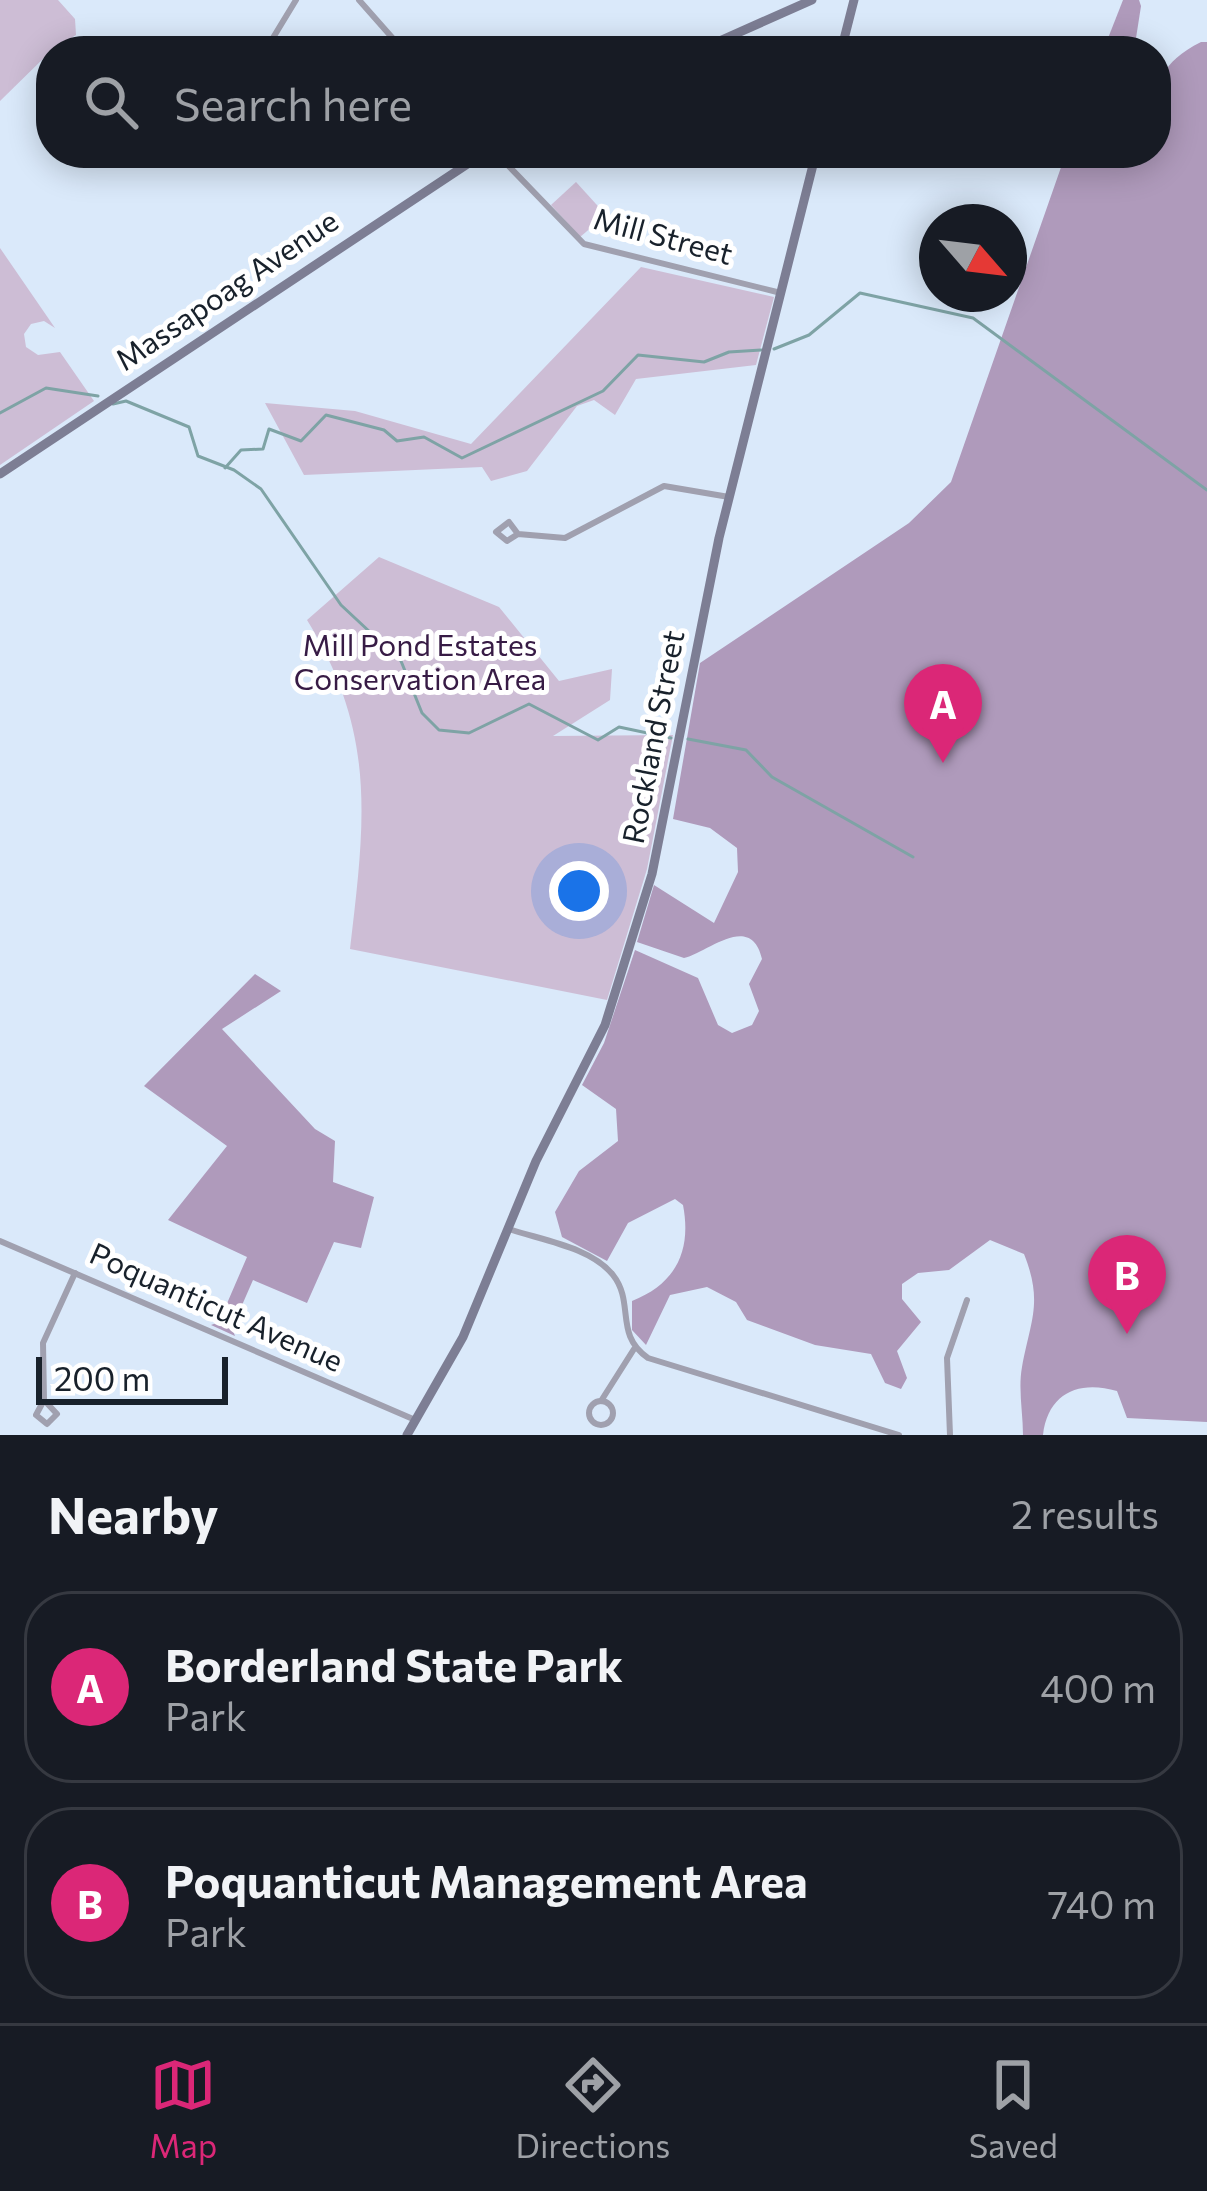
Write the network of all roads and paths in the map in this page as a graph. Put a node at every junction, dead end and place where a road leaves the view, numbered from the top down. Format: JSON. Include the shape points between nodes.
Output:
{"nodes":[{"id":1,"x":296,"y":0,"type":"edge"},
{"id":2,"x":359,"y":0,"type":"edge"},
{"id":3,"x":812,"y":0,"type":"edge"},
{"id":4,"x":854,"y":0,"type":"edge"},
{"id":5,"x":274,"y":36,"type":"edge"},
{"id":6,"x":391,"y":36,"type":"edge"},
{"id":7,"x":731,"y":36,"type":"edge"},
{"id":8,"x":846,"y":36,"type":"edge"},
{"id":9,"x":461,"y":168,"type":"edge"},
{"id":10,"x":511,"y":168,"type":"edge"},
{"id":11,"x":812,"y":168,"type":"edge"},
{"id":12,"x":781,"y":293,"type":"junction"},
{"id":13,"x":0,"y":474,"type":"edge"},
{"id":14,"x":729,"y":497,"type":"junction"},
{"id":15,"x":518,"y":533,"type":"dead end"},
{"id":16,"x":509,"y":1229,"type":"junction"},
{"id":17,"x":0,"y":1240,"type":"edge"},
{"id":18,"x":75,"y":1273,"type":"junction"},
{"id":19,"x":967,"y":1300,"type":"dead end"},
{"id":20,"x":634,"y":1349,"type":"junction"},
{"id":21,"x":44,"y":1400,"type":"dead end"},
{"id":22,"x":601,"y":1402,"type":"dead end"},
{"id":23,"x":412,"y":1419,"type":"junction"},
{"id":24,"x":407,"y":1435,"type":"edge"},
{"id":25,"x":898,"y":1435,"type":"edge"},
{"id":26,"x":950,"y":1435,"type":"edge"}],
"edges":[{"from":1,"to":5,"type":"street"},
{"from":2,"to":6,"type":"street"},
{"from":3,"to":7,"type":"street"},
{"from":4,"to":8,"type":"street"},
{"from":9,"to":13,"type":"street","name":"Massapoag Avenue"},
{"from":10,"to":12,"type":"street","name":"Mill Street","via":[[584,244]]},
{"from":11,"to":12,"type":"street","name":"Rockland Street"},
{"from":12,"to":14,"type":"street","name":"Rockland Street"},
{"from":14,"to":15,"type":"street","via":[[664,486],[577,534],[551,540]]},
{"from":14,"to":16,"type":"street","name":"Rockland Street","via":[[650,880],[605,1025]]},
{"from":16,"to":20,"type":"street","via":[[604,1265],[620,1286]]},
{"from":16,"to":23,"type":"street","name":"Rockland Street","via":[[464,1336]]},
{"from":17,"to":18,"type":"street","name":"Poquanticut Avenue"},
{"from":18,"to":21,"type":"street","via":[[43,1343]]},
{"from":18,"to":23,"type":"street","name":"Poquanticut Avenue"},
{"from":19,"to":26,"type":"street","via":[[947,1358]]},
{"from":20,"to":22,"type":"street"},
{"from":20,"to":25,"type":"street"},
{"from":23,"to":24,"type":"street","name":"Rockland Street"}]}
